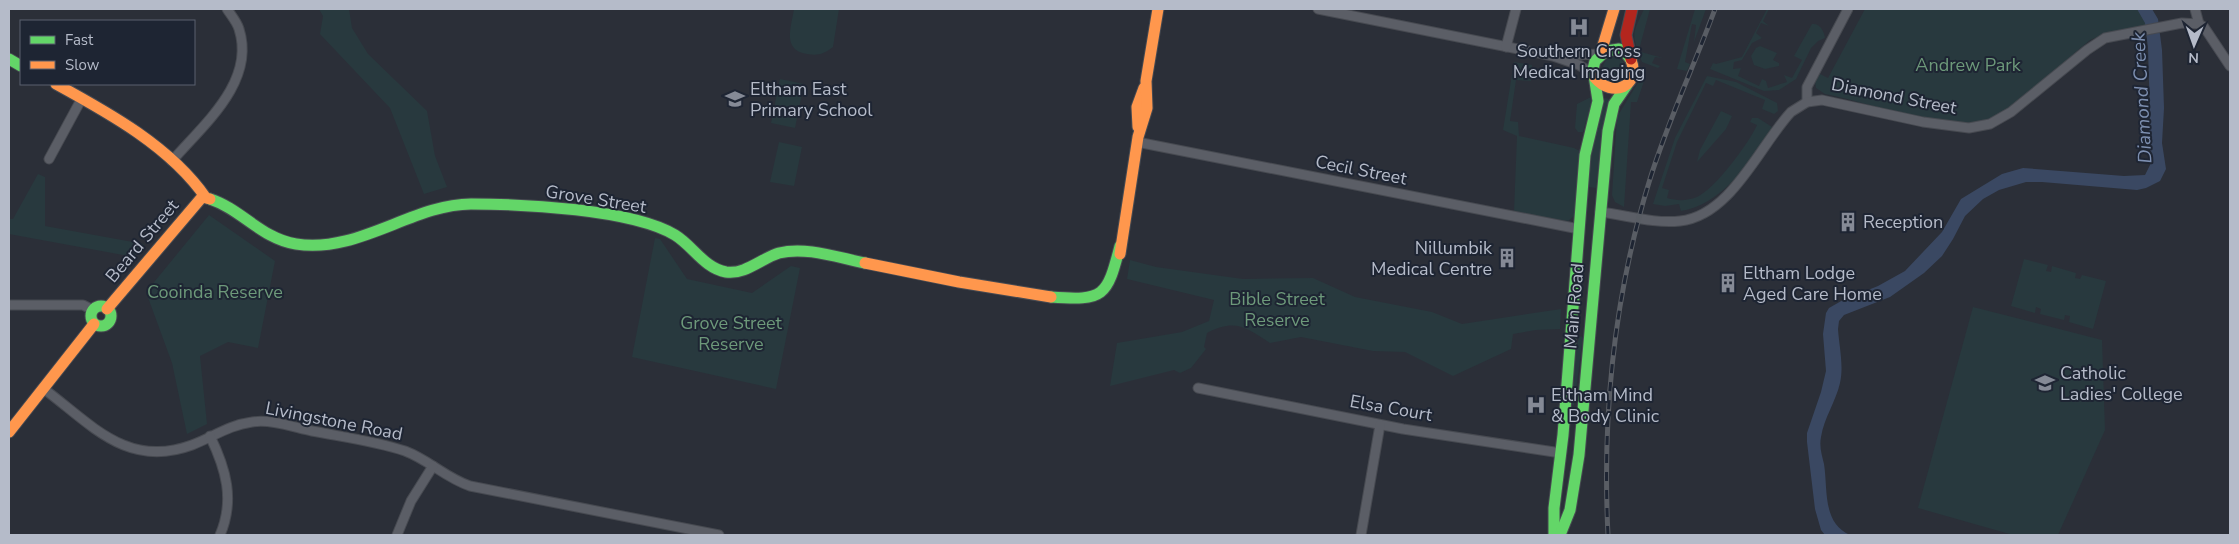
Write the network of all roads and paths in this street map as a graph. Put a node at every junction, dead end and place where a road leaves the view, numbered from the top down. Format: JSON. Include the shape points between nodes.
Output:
{"nodes":[{"id":1,"x":227,"y":9,"type":"edge"},
{"id":2,"x":1158,"y":9,"type":"edge"},
{"id":3,"x":1318,"y":9,"type":"edge"},
{"id":4,"x":1516,"y":9,"type":"edge"},
{"id":5,"x":1614,"y":9,"type":"edge"},
{"id":6,"x":1632,"y":9,"type":"edge"},
{"id":7,"x":1848,"y":9,"type":"edge"},
{"id":8,"x":2195,"y":9,"type":"edge"},
{"id":9,"x":2198,"y":24,"type":"junction"},
{"id":10,"x":1506,"y":47,"type":"junction"},
{"id":11,"x":1600,"y":53,"type":"junction"},
{"id":12,"x":1553,"y":56,"type":"junction"},
{"id":13,"x":9,"y":59,"type":"edge"},
{"id":14,"x":1632,"y":60,"type":"junction"},
{"id":15,"x":20,"y":65,"type":"edge"},
{"id":16,"x":2230,"y":66,"type":"edge"},
{"id":17,"x":1594,"y":76,"type":"junction"},
{"id":18,"x":1628,"y":83,"type":"junction"},
{"id":19,"x":58,"y":85,"type":"edge"},
{"id":20,"x":82,"y":98,"type":"junction"},
{"id":21,"x":1807,"y":102,"type":"junction"},
{"id":22,"x":1138,"y":140,"type":"junction"},
{"id":23,"x":49,"y":159,"type":"dead end"},
{"id":24,"x":172,"y":161,"type":"junction"},
{"id":25,"x":203,"y":196,"type":"junction"},
{"id":26,"x":1581,"y":210,"type":"junction"},
{"id":27,"x":1600,"y":212,"type":"junction"},
{"id":28,"x":1579,"y":229,"type":"junction"},
{"id":29,"x":1598,"y":231,"type":"junction"},
{"id":30,"x":9,"y":305,"type":"edge"},
{"id":31,"x":107,"y":309,"type":"junction"},
{"id":32,"x":93,"y":310,"type":"junction"},
{"id":33,"x":94,"y":324,"type":"junction"},
{"id":34,"x":1198,"y":388,"type":"dead end"},
{"id":35,"x":44,"y":389,"type":"junction"},
{"id":36,"x":1380,"y":425,"type":"junction"},
{"id":37,"x":9,"y":432,"type":"edge"},
{"id":38,"x":210,"y":436,"type":"junction"},
{"id":39,"x":1561,"y":453,"type":"junction"},
{"id":40,"x":1579,"y":455,"type":"junction"},
{"id":41,"x":433,"y":466,"type":"junction"},
{"id":42,"x":220,"y":535,"type":"edge"},
{"id":43,"x":397,"y":535,"type":"edge"},
{"id":44,"x":719,"y":535,"type":"edge"},
{"id":45,"x":1361,"y":535,"type":"edge"},
{"id":46,"x":1554,"y":535,"type":"edge"},
{"id":47,"x":1560,"y":535,"type":"edge"}],
"edges":[{"from":1,"to":24,"type":"street","via":[[242,40],[240,67],[232,91]]},
{"from":2,"to":22,"type":"street","via":[[1146,81],[1138,107]]},
{"from":3,"to":10,"type":"street"},
{"from":4,"to":10,"type":"street"},
{"from":5,"to":11,"type":"street"},
{"from":6,"to":14,"type":"street","via":[[1626,36]]},
{"from":7,"to":21,"type":"street","via":[[1807,87]]},
{"from":8,"to":9,"type":"street"},
{"from":9,"to":16,"type":"street","via":[[2209,34]]},
{"from":9,"to":21,"type":"street","name":"Diamond Street","via":[[2182,23],[2106,38],[2012,112],[1980,127],[1944,126],[1832,101]]},
{"from":10,"to":12,"type":"street"},
{"from":11,"to":12,"type":"street"},
{"from":11,"to":14,"type":"street","via":[[1620,50]]},
{"from":11,"to":17,"type":"street","via":[[1593,64]]},
{"from":12,"to":17,"type":"street","via":[[1579,65]]},
{"from":13,"to":15,"type":"street"},
{"from":14,"to":18,"type":"street","via":[[1634,72]]},
{"from":17,"to":18,"type":"street","via":[[1600,85],[1608,89],[1621,88]]},
{"from":17,"to":26,"type":"street","name":"Main Road","via":[[1597,108],[1585,155]]},
{"from":18,"to":27,"type":"street","name":"Main Road","via":[[1611,113]]},
{"from":19,"to":20,"type":"street"},
{"from":20,"to":23,"type":"street"},
{"from":20,"to":24,"type":"street","via":[[131,128]]},
{"from":21,"to":27,"type":"street","name":"Diamond Street","via":[[1787,116],[1728,194],[1695,217],[1662,221]]},
{"from":22,"to":25,"type":"street","name":"Grove Street","via":[[1120,246],[1118,282],[1092,307],[1078,309],[1057,305],[1040,297],[807,252],[780,253],[745,269],[728,272],[712,267],[675,235],[657,227],[615,216],[562,209],[458,205],[340,243],[307,246],[269,235],[222,203]]},
{"from":22,"to":28,"type":"street","name":"Cecil Street"},
{"from":24,"to":25,"type":"street","via":[[192,178]]},
{"from":25,"to":31,"type":"street","name":"Beard Street"},
{"from":26,"to":27,"type":"street","name":"Diamond Street"},
{"from":26,"to":28,"type":"street","name":"Main Road"},
{"from":27,"to":29,"type":"street","name":"Main Road"},
{"from":28,"to":29,"type":"street"},
{"from":28,"to":39,"type":"street","name":"Main Road"},
{"from":29,"to":40,"type":"street","name":"Main Road"},
{"from":30,"to":32,"type":"street","via":[[83,305]]},
{"from":31,"to":32,"type":"street","via":[[100,306]]},
{"from":31,"to":33,"type":"street","via":[[108,323]]},
{"from":32,"to":33,"type":"street","via":[[90,317]]},
{"from":33,"to":35,"type":"street"},
{"from":34,"to":36,"type":"street","name":"Elsa Court"},
{"from":35,"to":37,"type":"street"},
{"from":35,"to":38,"type":"street","name":"Livingstone Road","via":[[114,442],[131,448],[164,451]]},
{"from":36,"to":39,"type":"street","name":"Elsa Court"},
{"from":36,"to":45,"type":"street"},
{"from":38,"to":41,"type":"street","name":"Livingstone Road","via":[[227,428],[262,422],[396,448]]},
{"from":38,"to":42,"type":"street","via":[[223,464],[229,496],[228,514]]},
{"from":39,"to":40,"type":"street","name":"Elsa Court"},
{"from":39,"to":46,"type":"street","name":"Main Road"},
{"from":40,"to":47,"type":"street","name":"Main Road","via":[[1570,510]]},
{"from":41,"to":43,"type":"street","via":[[408,507]]},
{"from":41,"to":44,"type":"street","name":"Livingstone Road","via":[[451,479],[470,486]]}]}
